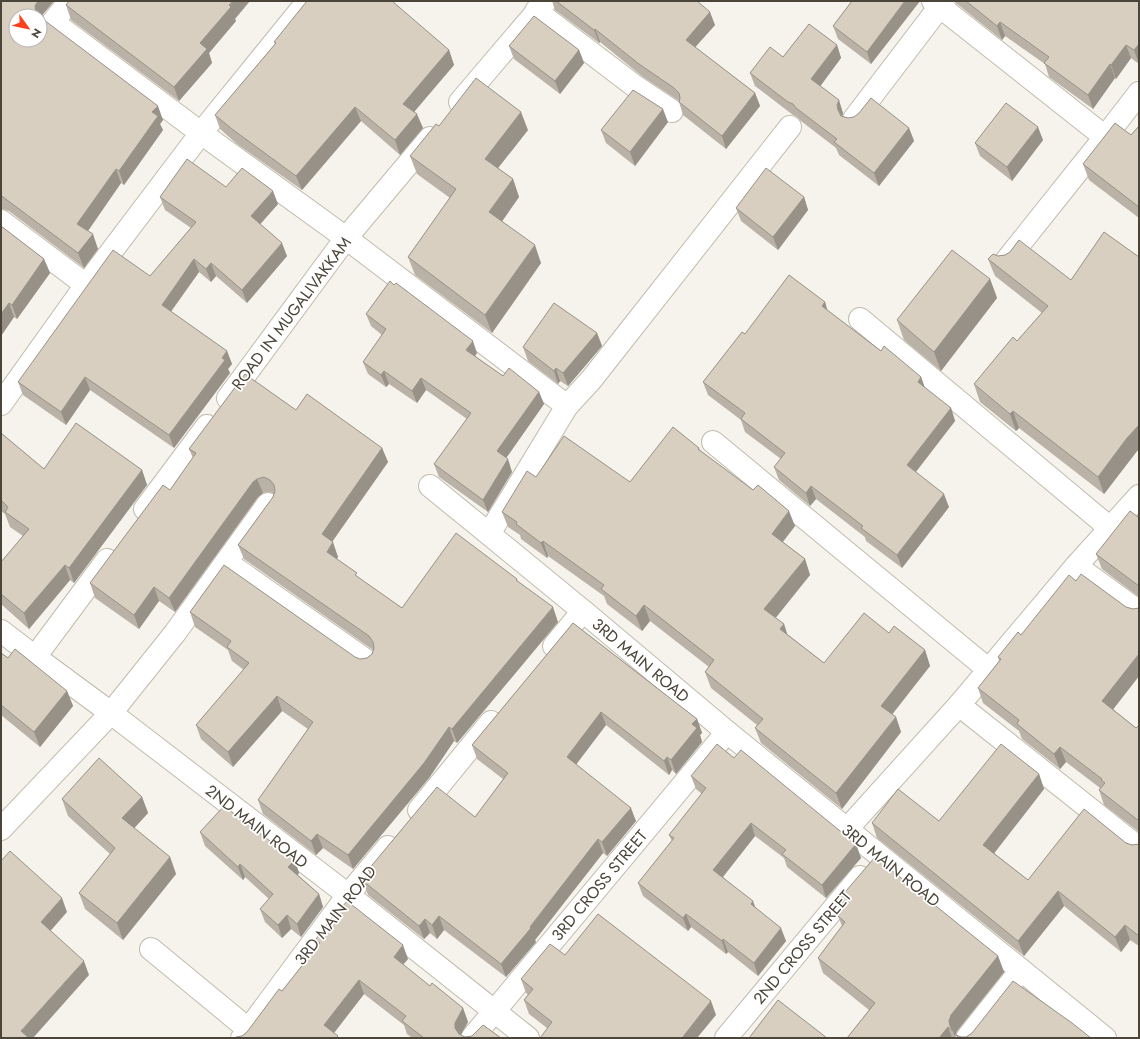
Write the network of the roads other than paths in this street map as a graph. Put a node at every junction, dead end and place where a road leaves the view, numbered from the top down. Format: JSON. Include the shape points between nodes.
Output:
{"nodes":[{"id":1,"x":70,"y":1,"type":"edge"},
{"id":2,"x":308,"y":1,"type":"edge"},
{"id":3,"x":939,"y":3,"type":"edge"},
{"id":4,"x":541,"y":6,"type":"edge"},
{"id":5,"x":1139,"y":93,"type":"edge"},
{"id":6,"x":672,"y":111,"type":"dead end"},
{"id":7,"x":854,"y":119,"type":"edge"},
{"id":8,"x":790,"y":127,"type":"dead end"},
{"id":9,"x":201,"y":133,"type":"junction"},
{"id":10,"x":1105,"y":137,"type":"junction"},
{"id":11,"x":1,"y":221,"type":"edge"},
{"id":12,"x":346,"y":238,"type":"junction"},
{"id":13,"x":1006,"y":260,"type":"edge"},
{"id":14,"x":86,"y":285,"type":"junction"},
{"id":15,"x":860,"y":319,"type":"dead end"},
{"id":16,"x":1,"y":404,"type":"edge"},
{"id":17,"x":568,"y":406,"type":"junction"},
{"id":18,"x":713,"y":442,"type":"dead end"},
{"id":19,"x":430,"y":486,"type":"dead end"},
{"id":20,"x":1139,"y":496,"type":"edge"},
{"id":21,"x":268,"y":504,"type":"edge"},
{"id":22,"x":134,"y":524,"type":"edge"},
{"id":23,"x":1110,"y":528,"type":"junction"},
{"id":24,"x":489,"y":534,"type":"junction"},
{"id":25,"x":120,"y":543,"type":"edge"},
{"id":26,"x":226,"y":562,"type":"junction"},
{"id":27,"x":1076,"y":566,"type":"junction"},
{"id":28,"x":583,"y":611,"type":"junction"},
{"id":29,"x":1139,"y":612,"type":"edge"},
{"id":30,"x":1,"y":631,"type":"edge"},
{"id":31,"x":35,"y":657,"type":"junction"},
{"id":32,"x":543,"y":660,"type":"edge"},
{"id":33,"x":367,"y":661,"type":"edge"},
{"id":34,"x":989,"y":670,"type":"junction"},
{"id":35,"x":959,"y":705,"type":"junction"},
{"id":36,"x":503,"y":708,"type":"edge"},
{"id":37,"x":111,"y":713,"type":"junction"},
{"id":38,"x":727,"y":732,"type":"junction"},
{"id":39,"x":1,"y":829,"type":"edge"},
{"id":40,"x":847,"y":829,"type":"junction"},
{"id":41,"x":1139,"y":848,"type":"edge"},
{"id":42,"x":879,"y":855,"type":"junction"},
{"id":43,"x":348,"y":896,"type":"junction"},
{"id":44,"x":151,"y":949,"type":"dead end"},
{"id":45,"x":1021,"y":970,"type":"junction"},
{"id":46,"x":494,"y":1011,"type":"junction"},
{"id":47,"x":245,"y":1034,"type":"edge"},
{"id":48,"x":472,"y":1038,"type":"edge"},
{"id":49,"x":528,"y":1038,"type":"edge"},
{"id":50,"x":726,"y":1038,"type":"edge"},
{"id":51,"x":967,"y":1038,"type":"edge"},
{"id":52,"x":1105,"y":1038,"type":"edge"}],
"edges":[{"from":1,"to":9,"type":"street","via":[[53,22]]},
{"from":2,"to":9,"type":"street"},
{"from":3,"to":7,"type":"street"},
{"from":3,"to":10,"type":"street"},
{"from":4,"to":6,"type":"street","via":[[636,87]]},
{"from":4,"to":12,"type":"street","name":"ROAD IN MUGALIVAKKAM"},
{"from":5,"to":10,"type":"street"},
{"from":8,"to":17,"type":"street"},
{"from":9,"to":12,"type":"street"},
{"from":9,"to":14,"type":"street"},
{"from":10,"to":13,"type":"street"},
{"from":11,"to":14,"type":"street"},
{"from":12,"to":17,"type":"street"},
{"from":12,"to":22,"type":"street","name":"ROAD IN MUGALIVAKKAM"},
{"from":14,"to":16,"type":"street"},
{"from":15,"to":23,"type":"street"},
{"from":17,"to":24,"type":"street"},
{"from":18,"to":34,"type":"street"},
{"from":19,"to":24,"type":"street"},
{"from":20,"to":23,"type":"street"},
{"from":21,"to":26,"type":"street"},
{"from":23,"to":27,"type":"street"},
{"from":24,"to":28,"type":"street"},
{"from":25,"to":31,"type":"street"},
{"from":26,"to":33,"type":"street"},
{"from":26,"to":37,"type":"street","via":[[175,633]]},
{"from":27,"to":29,"type":"street"},
{"from":27,"to":34,"type":"street"},
{"from":28,"to":32,"type":"street","name":"3RD MAIN ROAD"},
{"from":28,"to":38,"type":"street","name":"3RD MAIN ROAD"},
{"from":30,"to":31,"type":"street"},
{"from":31,"to":37,"type":"street"},
{"from":34,"to":35,"type":"street"},
{"from":35,"to":40,"type":"street"},
{"from":35,"to":41,"type":"street"},
{"from":36,"to":43,"type":"street","name":"3RD MAIN ROAD"},
{"from":37,"to":39,"type":"street"},
{"from":37,"to":43,"type":"street","name":"2ND MAIN ROAD"},
{"from":38,"to":40,"type":"street","name":"3RD MAIN ROAD"},
{"from":38,"to":46,"type":"street","name":"3RD CROSS STREET"},
{"from":40,"to":42,"type":"street","name":"3RD MAIN ROAD"},
{"from":42,"to":45,"type":"street","name":"3RD MAIN ROAD"},
{"from":42,"to":50,"type":"street","name":"2ND CROSS STREET"},
{"from":43,"to":46,"type":"street","name":"2ND MAIN ROAD"},
{"from":43,"to":47,"type":"street","name":"3RD MAIN ROAD"},
{"from":44,"to":47,"type":"street"},
{"from":45,"to":51,"type":"street"},
{"from":45,"to":52,"type":"street","name":"3RD MAIN ROAD"},
{"from":46,"to":48,"type":"street","name":"3RD CROSS STREET"},
{"from":46,"to":49,"type":"street","name":"2ND MAIN ROAD"}]}
